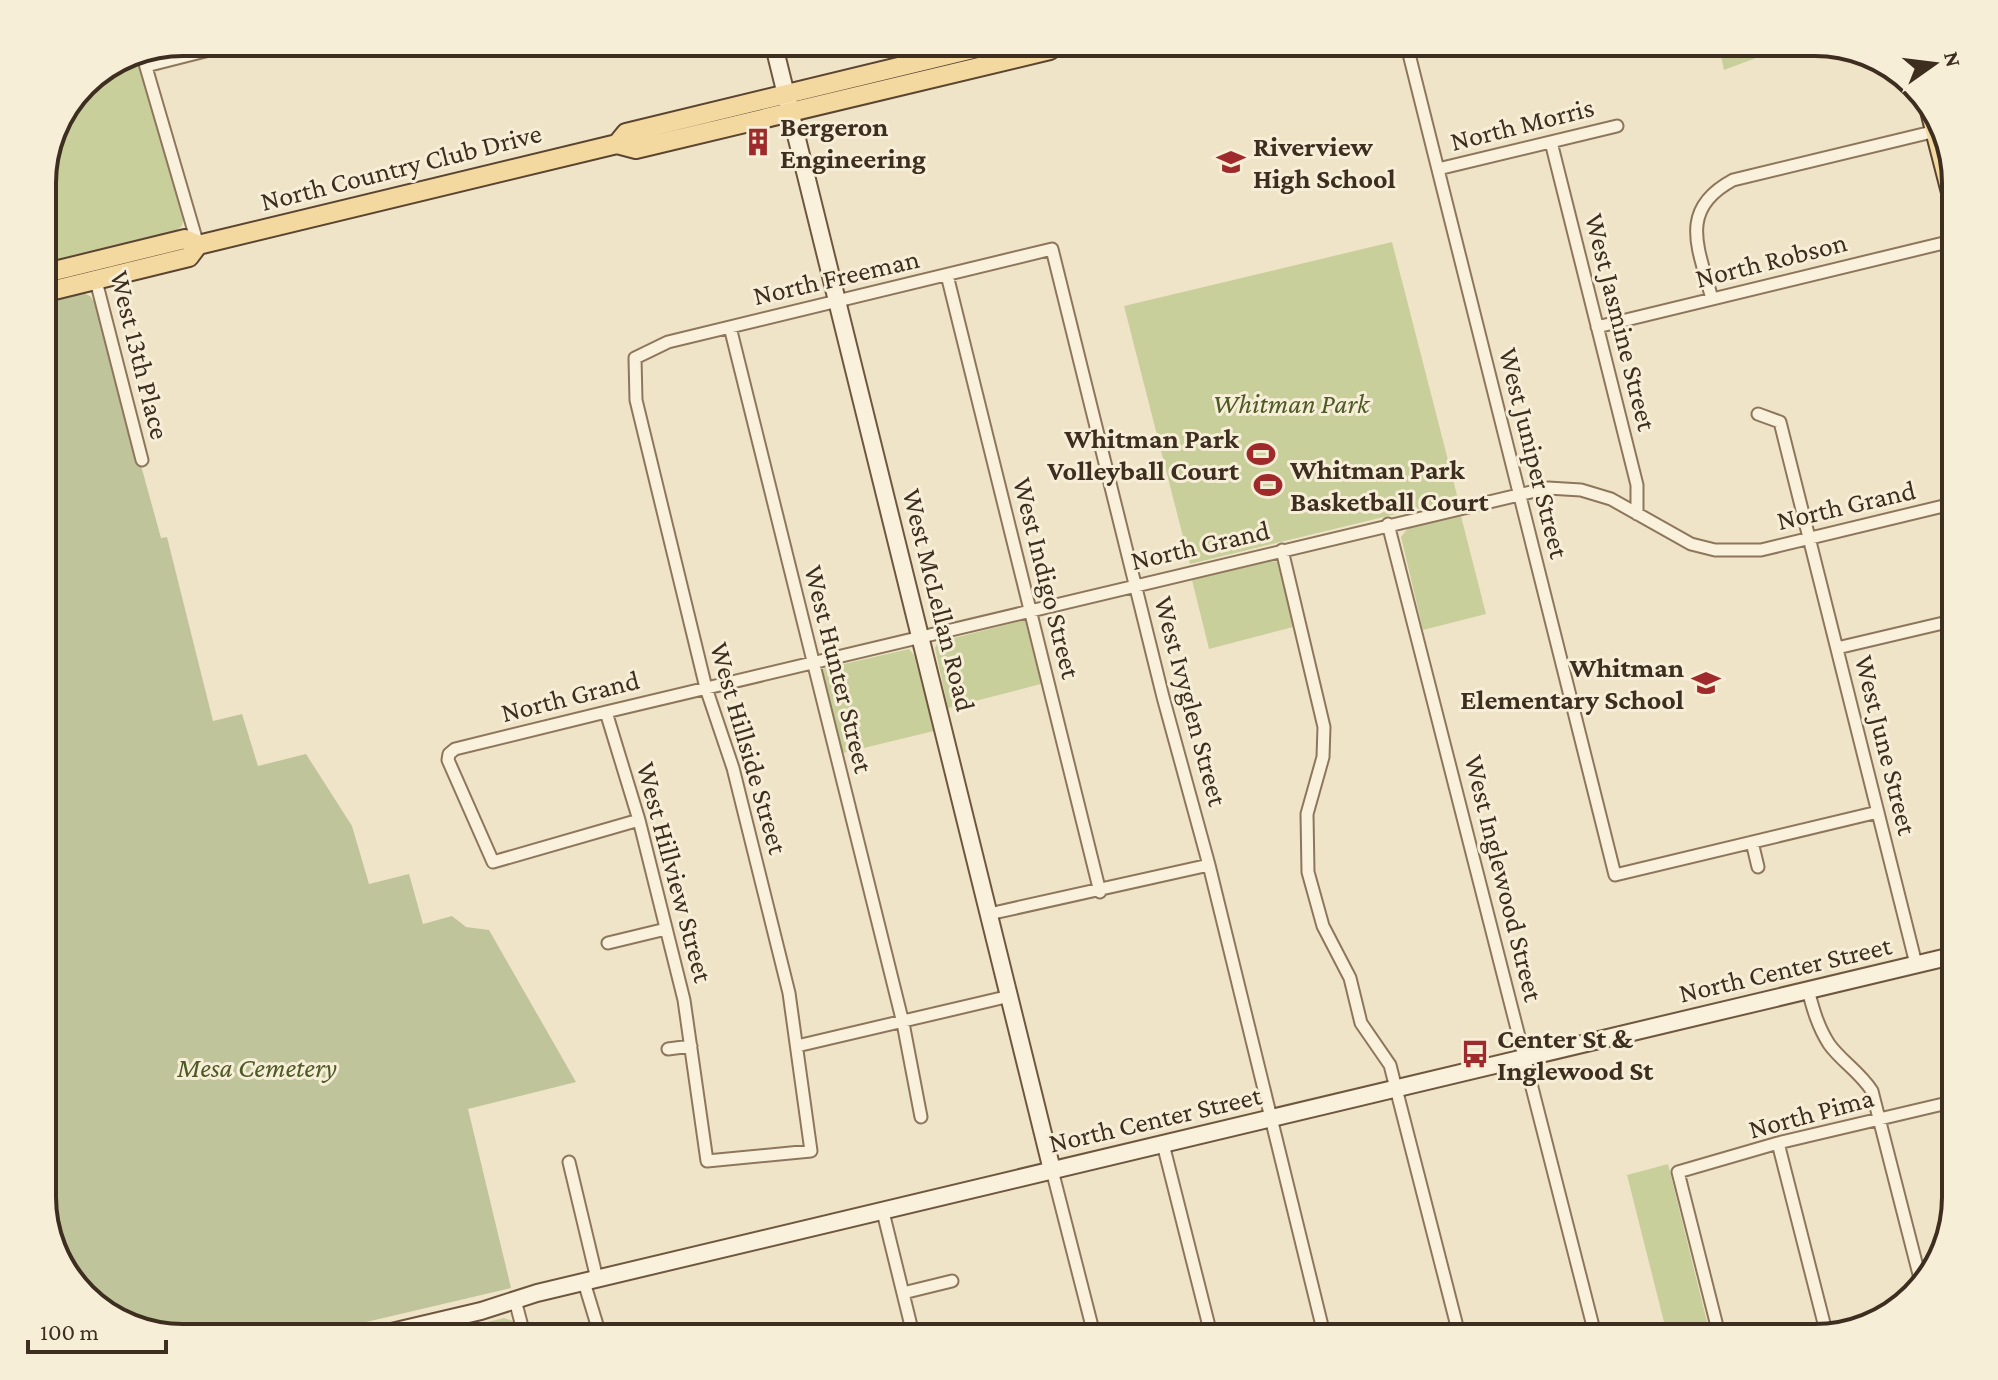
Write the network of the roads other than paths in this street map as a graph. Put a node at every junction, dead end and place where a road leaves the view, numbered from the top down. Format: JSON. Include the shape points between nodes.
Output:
{"nodes":[{"id":1,"x":186,"y":56,"type":"edge"},
{"id":2,"x":777,"y":56,"type":"edge"},
{"id":3,"x":943,"y":56,"type":"edge"},
{"id":4,"x":1025,"y":56,"type":"edge"},
{"id":5,"x":1410,"y":56,"type":"edge"},
{"id":6,"x":145,"y":62,"type":"edge"},
{"id":7,"x":146,"y":66,"type":"junction"},
{"id":8,"x":787,"y":93,"type":"junction"},
{"id":9,"x":792,"y":112,"type":"junction"},
{"id":10,"x":1617,"y":126,"type":"dead end"},
{"id":11,"x":1931,"y":132,"type":"edge"},
{"id":12,"x":1551,"y":142,"type":"junction"},
{"id":13,"x":617,"y":144,"type":"junction"},
{"id":14,"x":1438,"y":169,"type":"junction"},
{"id":15,"x":1942,"y":243,"type":"edge"},
{"id":16,"x":198,"y":245,"type":"junction"},
{"id":17,"x":1052,"y":249,"type":"joint"},
{"id":18,"x":94,"y":271,"type":"junction"},
{"id":19,"x":56,"y":273,"type":"edge"},
{"id":20,"x":947,"y":275,"type":"junction"},
{"id":21,"x":56,"y":287,"type":"edge"},
{"id":22,"x":1712,"y":299,"type":"junction"},
{"id":23,"x":839,"y":301,"type":"junction"},
{"id":24,"x":730,"y":327,"type":"junction"},
{"id":25,"x":1597,"y":327,"type":"junction"},
{"id":26,"x":635,"y":358,"type":"joint"},
{"id":27,"x":1758,"y":414,"type":"dead end"},
{"id":28,"x":142,"y":460,"type":"dead end"},
{"id":29,"x":1519,"y":493,"type":"junction"},
{"id":30,"x":1942,"y":506,"type":"edge"},
{"id":31,"x":1637,"y":514,"type":"junction"},
{"id":32,"x":1388,"y":524,"type":"junction"},
{"id":33,"x":1809,"y":538,"type":"junction"},
{"id":34,"x":1282,"y":550,"type":"junction"},
{"id":35,"x":1135,"y":585,"type":"junction"},
{"id":36,"x":1030,"y":610,"type":"junction"},
{"id":37,"x":1942,"y":623,"type":"edge"},
{"id":38,"x":922,"y":635,"type":"junction"},
{"id":39,"x":1837,"y":648,"type":"junction"},
{"id":40,"x":813,"y":662,"type":"junction"},
{"id":41,"x":706,"y":688,"type":"junction"},
{"id":42,"x":606,"y":712,"type":"junction"},
{"id":43,"x":1878,"y":812,"type":"junction"},
{"id":44,"x":639,"y":820,"type":"junction"},
{"id":45,"x":1752,"y":842,"type":"junction"},
{"id":46,"x":1209,"y":865,"type":"junction"},
{"id":47,"x":1758,"y":867,"type":"dead end"},
{"id":48,"x":1100,"y":892,"type":"junction"},
{"id":49,"x":989,"y":914,"type":"junction"},
{"id":50,"x":666,"y":929,"type":"junction"},
{"id":51,"x":608,"y":943,"type":"dead end"},
{"id":52,"x":1942,"y":958,"type":"edge"},
{"id":53,"x":1916,"y":964,"type":"junction"},
{"id":54,"x":1808,"y":990,"type":"junction"},
{"id":55,"x":1010,"y":996,"type":"junction"},
{"id":56,"x":903,"y":1023,"type":"junction"},
{"id":57,"x":691,"y":1046,"type":"junction"},
{"id":58,"x":797,"y":1046,"type":"junction"},
{"id":59,"x":668,"y":1049,"type":"dead end"},
{"id":60,"x":1525,"y":1057,"type":"junction"},
{"id":61,"x":1397,"y":1089,"type":"junction"},
{"id":62,"x":1942,"y":1104,"type":"edge"},
{"id":63,"x":921,"y":1117,"type":"dead end"},
{"id":64,"x":1270,"y":1118,"type":"junction"},
{"id":65,"x":1880,"y":1119,"type":"junction"},
{"id":66,"x":1778,"y":1143,"type":"junction"},
{"id":67,"x":1163,"y":1144,"type":"junction"},
{"id":68,"x":811,"y":1151,"type":"joint"},
{"id":69,"x":569,"y":1162,"type":"dead end"},
{"id":70,"x":1052,"y":1170,"type":"junction"},
{"id":71,"x":883,"y":1212,"type":"junction"},
{"id":72,"x":1918,"y":1271,"type":"edge"},
{"id":73,"x":590,"y":1280,"type":"junction"},
{"id":74,"x":952,"y":1281,"type":"dead end"},
{"id":75,"x":903,"y":1293,"type":"junction"},
{"id":76,"x":515,"y":1300,"type":"junction"},
{"id":77,"x":1824,"y":1323,"type":"edge"},
{"id":78,"x":421,"y":1324,"type":"edge"},
{"id":79,"x":521,"y":1324,"type":"edge"},
{"id":80,"x":598,"y":1324,"type":"edge"},
{"id":81,"x":911,"y":1324,"type":"edge"},
{"id":82,"x":1091,"y":1324,"type":"edge"},
{"id":83,"x":1208,"y":1324,"type":"edge"},
{"id":84,"x":1322,"y":1324,"type":"edge"},
{"id":85,"x":1456,"y":1324,"type":"edge"},
{"id":86,"x":1592,"y":1324,"type":"edge"},
{"id":87,"x":1716,"y":1324,"type":"edge"}],
"edges":[{"from":1,"to":7,"type":"street"},
{"from":2,"to":8,"type":"street","name":"West McLellan Road"},
{"from":3,"to":8,"type":"main road","name":"North Country Club Drive"},
{"from":4,"to":9,"type":"main road","name":"North Country Club Drive"},
{"from":5,"to":14,"type":"street","name":"West Juniper Street"},
{"from":6,"to":7,"type":"street"},
{"from":7,"to":16,"type":"street"},
{"from":8,"to":9,"type":"street","name":"West McLellan Road"},
{"from":8,"to":13,"type":"main road","name":"North Country Club Drive","via":[[626,133]]},
{"from":9,"to":13,"type":"main road","name":"North Country Club Drive","via":[[636,149]]},
{"from":9,"to":23,"type":"street","name":"West McLellan Road"},
{"from":10,"to":12,"type":"street","name":"North Morris"},
{"from":11,"to":22,"type":"street","via":[[1733,180],[1714,190],[1701,206],[1695,226]]},
{"from":12,"to":14,"type":"street","name":"North Morris"},
{"from":12,"to":25,"type":"street","name":"West Jasmine Street"},
{"from":13,"to":16,"type":"main road","name":"North Country Club Drive"},
{"from":14,"to":29,"type":"street","name":"West Juniper Street"},
{"from":15,"to":22,"type":"street","name":"North Robson"},
{"from":16,"to":18,"type":"main road","name":"North Country Club Drive","via":[[189,257]]},
{"from":17,"to":20,"type":"street","name":"North Freeman"},
{"from":17,"to":35,"type":"street","name":"West Ivyglen Street"},
{"from":18,"to":19,"type":"main road","name":"North Country Club Drive"},
{"from":18,"to":21,"type":"main road","name":"North Country Club Drive"},
{"from":18,"to":28,"type":"street","name":"West 13th Place"},
{"from":20,"to":23,"type":"street","name":"North Freeman"},
{"from":20,"to":36,"type":"street","name":"West Indigo Street"},
{"from":22,"to":25,"type":"street","name":"North Robson"},
{"from":23,"to":24,"type":"street","name":"North Freeman"},
{"from":23,"to":38,"type":"street","name":"West McLellan Road"},
{"from":24,"to":26,"type":"street","name":"North Freeman","via":[[668,342]]},
{"from":24,"to":40,"type":"street","name":"West Hunter Street"},
{"from":25,"to":31,"type":"street","name":"West Jasmine Street","via":[[1637,485]]},
{"from":26,"to":41,"type":"street","name":"West Hillside Street","via":[[636,400]]},
{"from":27,"to":33,"type":"street","name":"West June Street","via":[[1780,422]]},
{"from":29,"to":31,"type":"street","name":"North Grand","via":[[1581,490]]},
{"from":29,"to":32,"type":"street","name":"North Grand"},
{"from":29,"to":45,"type":"street","name":"West Juniper Street","via":[[1615,875]]},
{"from":30,"to":33,"type":"street","name":"North Grand"},
{"from":31,"to":33,"type":"street","name":"North Grand","via":[[1666,533],[1715,550],[1761,550]]},
{"from":32,"to":34,"type":"street","name":"North Grand"},
{"from":32,"to":60,"type":"street","name":"West Inglewood Street"},
{"from":33,"to":39,"type":"street","name":"West June Street"},
{"from":34,"to":35,"type":"street","name":"North Grand"},
{"from":34,"to":61,"type":"street","via":[[1324,715],[1323,757],[1307,814],[1308,872],[1323,926],[1347,969],[1361,1023],[1390,1065]]},
{"from":35,"to":36,"type":"street","name":"North Grand"},
{"from":35,"to":46,"type":"street","name":"West Ivyglen Street"},
{"from":36,"to":38,"type":"street","name":"North Grand"},
{"from":36,"to":48,"type":"street","name":"West Indigo Street"},
{"from":37,"to":39,"type":"street"},
{"from":38,"to":40,"type":"street","name":"North Grand"},
{"from":38,"to":49,"type":"street","name":"West McLellan Road"},
{"from":39,"to":43,"type":"street","name":"West June Street"},
{"from":40,"to":41,"type":"street","name":"North Grand"},
{"from":40,"to":56,"type":"street","name":"West Hunter Street"},
{"from":41,"to":42,"type":"street","name":"North Grand"},
{"from":41,"to":58,"type":"street","name":"West Hillside Street","via":[[733,768],[789,993]]},
{"from":42,"to":44,"type":"street","name":"West Hillview Street"},
{"from":42,"to":44,"type":"street","name":"North Grand","via":[[455,749],[448,760],[493,862]]},
{"from":43,"to":45,"type":"street"},
{"from":43,"to":53,"type":"street","name":"West June Street"},
{"from":44,"to":50,"type":"street","name":"West Hillview Street"},
{"from":45,"to":47,"type":"street"},
{"from":46,"to":48,"type":"street"},
{"from":46,"to":64,"type":"street","name":"West Ivyglen Street"},
{"from":48,"to":49,"type":"street"},
{"from":49,"to":55,"type":"street","name":"West McLellan Road"},
{"from":50,"to":51,"type":"street"},
{"from":50,"to":57,"type":"street","name":"West Hillview Street"},
{"from":52,"to":53,"type":"street","name":"North Center Street"},
{"from":53,"to":54,"type":"street","name":"North Center Street"},
{"from":54,"to":60,"type":"street","name":"North Center Street"},
{"from":54,"to":65,"type":"street","via":[[1818,1024],[1831,1047],[1860,1071]]},
{"from":55,"to":56,"type":"street"},
{"from":55,"to":70,"type":"street","name":"West McLellan Road"},
{"from":56,"to":58,"type":"street"},
{"from":56,"to":63,"type":"street","name":"West Hunter Street"},
{"from":57,"to":59,"type":"street"},
{"from":57,"to":68,"type":"street","name":"West Hillview Street","via":[[707,1161]]},
{"from":58,"to":68,"type":"street","name":"West Hillside Street"},
{"from":60,"to":61,"type":"street","name":"North Center Street"},
{"from":60,"to":86,"type":"street","name":"West Inglewood Street"},
{"from":61,"to":64,"type":"street","name":"North Center Street"},
{"from":61,"to":85,"type":"street"},
{"from":62,"to":65,"type":"street","name":"North Pima"},
{"from":64,"to":67,"type":"street","name":"North Center Street"},
{"from":64,"to":84,"type":"street","name":"West Ivyglen Street"},
{"from":65,"to":66,"type":"street","name":"North Pima"},
{"from":65,"to":72,"type":"street"},
{"from":66,"to":77,"type":"street"},
{"from":66,"to":87,"type":"street","name":"North Pima","via":[[1678,1172]]},
{"from":67,"to":70,"type":"street","name":"North Center Street"},
{"from":67,"to":83,"type":"street"},
{"from":69,"to":73,"type":"street"},
{"from":70,"to":71,"type":"street","name":"North Center Street"},
{"from":70,"to":82,"type":"street"},
{"from":71,"to":73,"type":"street","name":"North Center Street"},
{"from":71,"to":75,"type":"street"},
{"from":73,"to":76,"type":"street","name":"North Center Street"},
{"from":73,"to":80,"type":"street"},
{"from":74,"to":75,"type":"street"},
{"from":75,"to":81,"type":"street"},
{"from":76,"to":78,"type":"street","name":"North Center Street"},
{"from":76,"to":79,"type":"street"}]}
